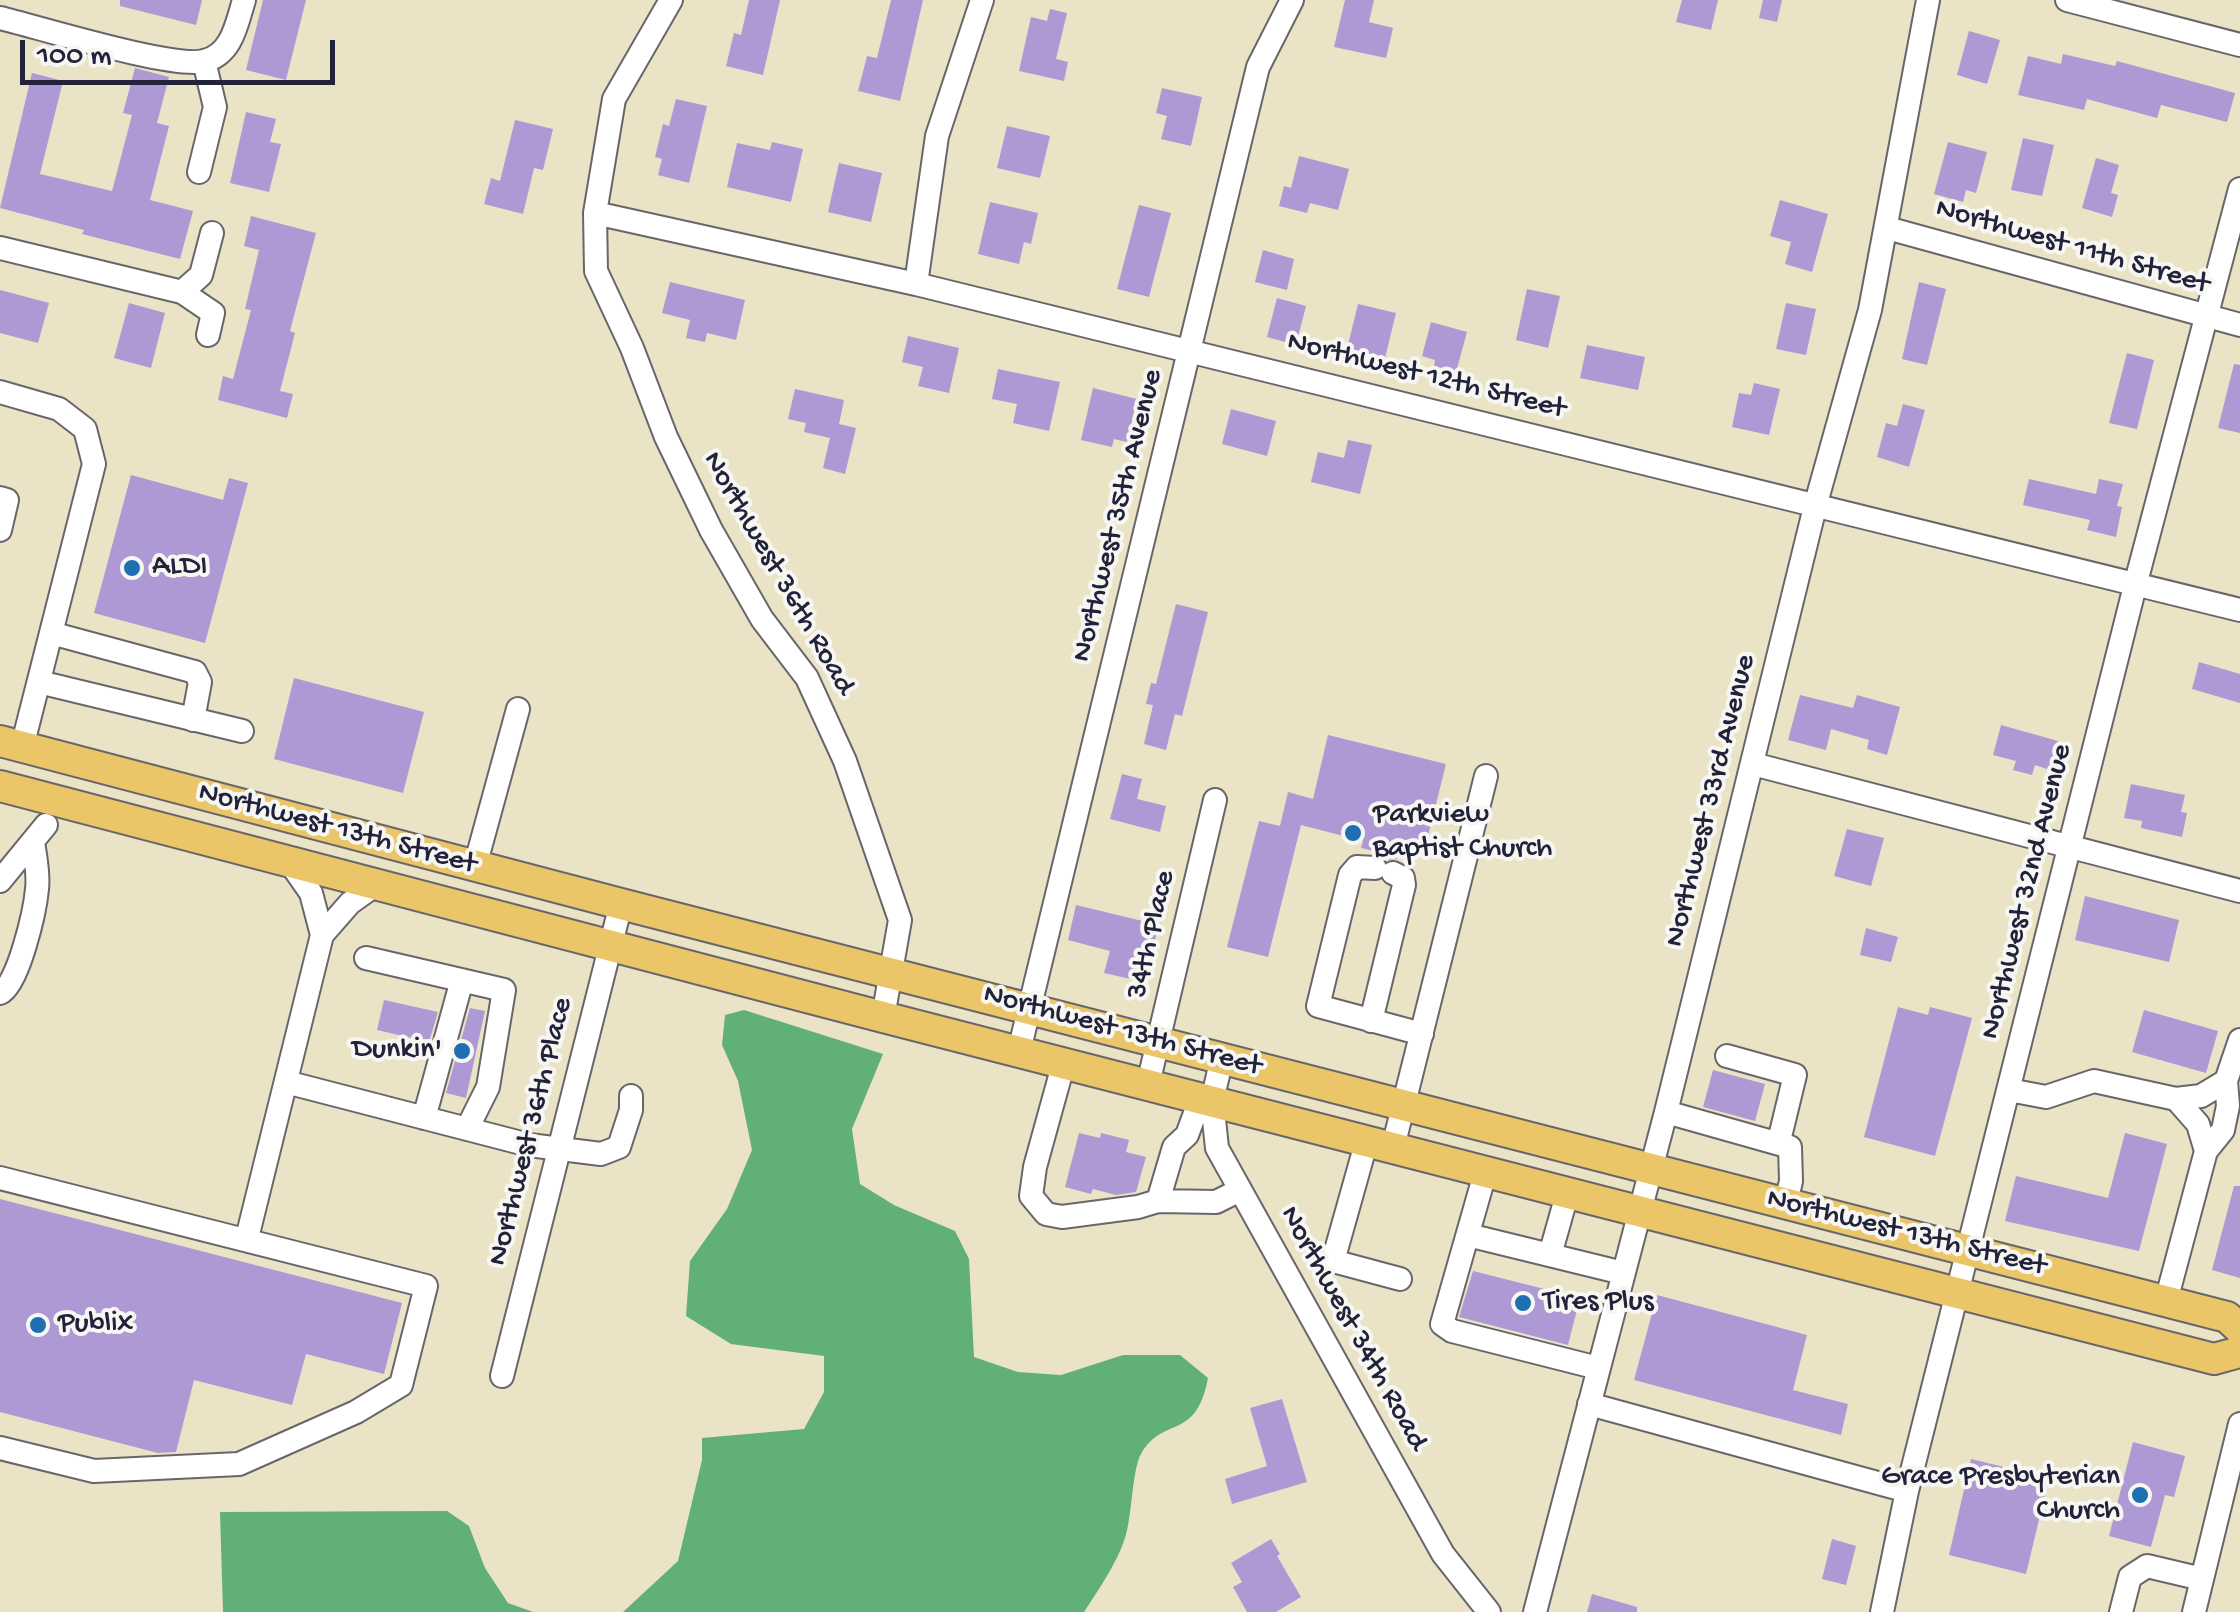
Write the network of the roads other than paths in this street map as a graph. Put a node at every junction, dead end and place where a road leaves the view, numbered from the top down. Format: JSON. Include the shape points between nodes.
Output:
{"nodes":[{"id":1,"x":244,"y":0,"type":"edge"},
{"id":2,"x":672,"y":0,"type":"edge"},
{"id":3,"x":982,"y":0,"type":"edge"},
{"id":4,"x":1292,"y":0,"type":"edge"},
{"id":5,"x":1928,"y":0,"type":"edge"},
{"id":6,"x":2067,"y":0,"type":"edge"},
{"id":7,"x":0,"y":18,"type":"edge"},
{"id":8,"x":2240,"y":45,"type":"edge"},
{"id":9,"x":204,"y":62,"type":"junction"},
{"id":10,"x":199,"y":172,"type":"dead end"},
{"id":11,"x":2240,"y":189,"type":"edge"},
{"id":12,"x":595,"y":213,"type":"junction"},
{"id":13,"x":1887,"y":228,"type":"junction"},
{"id":14,"x":212,"y":233,"type":"dead end"},
{"id":15,"x":0,"y":248,"type":"edge"},
{"id":16,"x":916,"y":284,"type":"junction"},
{"id":17,"x":182,"y":292,"type":"junction"},
{"id":18,"x":2208,"y":317,"type":"junction"},
{"id":19,"x":2240,"y":325,"type":"edge"},
{"id":20,"x":208,"y":336,"type":"dead end"},
{"id":21,"x":1190,"y":351,"type":"junction"},
{"id":22,"x":0,"y":392,"type":"edge"},
{"id":23,"x":0,"y":498,"type":"edge"},
{"id":24,"x":1816,"y":503,"type":"junction"},
{"id":25,"x":0,"y":530,"type":"edge"},
{"id":26,"x":2136,"y":582,"type":"junction"},
{"id":27,"x":2240,"y":610,"type":"edge"},
{"id":28,"x":51,"y":633,"type":"junction"},
{"id":29,"x":39,"y":682,"type":"junction"},
{"id":30,"x":518,"y":709,"type":"dead end"},
{"id":31,"x":193,"y":720,"type":"junction"},
{"id":32,"x":242,"y":732,"type":"dead end"},
{"id":33,"x":11,"y":744,"type":"edge"},
{"id":34,"x":1753,"y":764,"type":"junction"},
{"id":35,"x":1486,"y":776,"type":"dead end"},
{"id":36,"x":0,"y":786,"type":"edge"},
{"id":37,"x":1216,"y":800,"type":"dead end"},
{"id":38,"x":2071,"y":846,"type":"junction"},
{"id":39,"x":288,"y":860,"type":"junction"},
{"id":40,"x":476,"y":866,"type":"junction"},
{"id":41,"x":0,"y":880,"type":"edge"},
{"id":42,"x":378,"y":883,"type":"junction"},
{"id":43,"x":2240,"y":891,"type":"edge"},
{"id":44,"x":621,"y":904,"type":"junction"},
{"id":45,"x":322,"y":936,"type":"junction"},
{"id":46,"x":610,"y":945,"type":"junction"},
{"id":47,"x":366,"y":958,"type":"dead end"},
{"id":48,"x":893,"y":973,"type":"junction"},
{"id":49,"x":462,"y":980,"type":"junction"},
{"id":50,"x":0,"y":993,"type":"edge"},
{"id":51,"x":1030,"y":1008,"type":"junction"},
{"id":52,"x":882,"y":1017,"type":"junction"},
{"id":53,"x":1372,"y":1020,"type":"junction"},
{"id":54,"x":1422,"y":1034,"type":"junction"},
{"id":55,"x":2240,"y":1040,"type":"edge"},
{"id":56,"x":1159,"y":1042,"type":"junction"},
{"id":57,"x":1019,"y":1051,"type":"junction"},
{"id":58,"x":1727,"y":1056,"type":"dead end"},
{"id":59,"x":1222,"y":1058,"type":"junction"},
{"id":60,"x":1064,"y":1062,"type":"junction"},
{"id":61,"x":2226,"y":1081,"type":"junction"},
{"id":62,"x":286,"y":1082,"type":"junction"},
{"id":63,"x":1148,"y":1084,"type":"junction"},
{"id":64,"x":2009,"y":1090,"type":"junction"},
{"id":65,"x":631,"y":1096,"type":"dead end"},
{"id":66,"x":1206,"y":1099,"type":"junction"},
{"id":67,"x":2176,"y":1099,"type":"junction"},
{"id":68,"x":1404,"y":1105,"type":"junction"},
{"id":69,"x":1666,"y":1112,"type":"junction"},
{"id":70,"x":424,"y":1118,"type":"junction"},
{"id":71,"x":466,"y":1128,"type":"junction"},
{"id":72,"x":1778,"y":1141,"type":"junction"},
{"id":73,"x":1380,"y":1143,"type":"junction"},
{"id":74,"x":559,"y":1150,"type":"junction"},
{"id":75,"x":2206,"y":1152,"type":"junction"},
{"id":76,"x":1651,"y":1168,"type":"junction"},
{"id":77,"x":1486,"y":1170,"type":"junction"},
{"id":78,"x":0,"y":1178,"type":"edge"},
{"id":79,"x":1240,"y":1190,"type":"junction"},
{"id":80,"x":1568,"y":1191,"type":"junction"},
{"id":81,"x":1158,"y":1200,"type":"junction"},
{"id":82,"x":1786,"y":1203,"type":"junction"},
{"id":83,"x":1640,"y":1210,"type":"junction"},
{"id":84,"x":1468,"y":1235,"type":"junction"},
{"id":85,"x":247,"y":1238,"type":"junction"},
{"id":86,"x":1968,"y":1250,"type":"junction"},
{"id":87,"x":1550,"y":1255,"type":"junction"},
{"id":88,"x":1623,"y":1273,"type":"junction"},
{"id":89,"x":1400,"y":1279,"type":"dead end"},
{"id":90,"x":1957,"y":1293,"type":"junction"},
{"id":91,"x":2166,"y":1301,"type":"junction"},
{"id":92,"x":2240,"y":1329,"type":"edge"},
{"id":93,"x":2240,"y":1352,"type":"edge"},
{"id":94,"x":1598,"y":1368,"type":"junction"},
{"id":95,"x":502,"y":1376,"type":"dead end"},
{"id":96,"x":1589,"y":1404,"type":"junction"},
{"id":97,"x":2240,"y":1424,"type":"edge"},
{"id":98,"x":0,"y":1448,"type":"edge"},
{"id":99,"x":1908,"y":1491,"type":"junction"},
{"id":100,"x":2230,"y":1509,"type":"edge"},
{"id":101,"x":2202,"y":1579,"type":"junction"},
{"id":102,"x":1489,"y":1612,"type":"edge"},
{"id":103,"x":1534,"y":1612,"type":"edge"},
{"id":104,"x":1882,"y":1612,"type":"edge"},
{"id":105,"x":2121,"y":1612,"type":"edge"},
{"id":106,"x":2194,"y":1612,"type":"edge"}],
"edges":[{"from":1,"to":9,"type":"street","via":[[234,35]]},
{"from":2,"to":12,"type":"street","name":"Northwest 36th Road","via":[[614,100]]},
{"from":3,"to":16,"type":"street","via":[[937,136]]},
{"from":4,"to":21,"type":"street","name":"Northwest 35th Avenue","via":[[1258,67]]},
{"from":5,"to":13,"type":"street","name":"Northwest 33rd Avenue"},
{"from":6,"to":8,"type":"street"},
{"from":7,"to":9,"type":"street"},
{"from":9,"to":10,"type":"street","via":[[215,107]]},
{"from":11,"to":18,"type":"street","name":"Northwest 32nd Avenue"},
{"from":12,"to":16,"type":"street","name":"Northwest 12th Street"},
{"from":12,"to":48,"type":"street","name":"Northwest 36th Road","via":[[596,271],[666,438],[762,620],[806,678],[845,761],[900,920]]},
{"from":13,"to":18,"type":"street","name":"Northwest 11th Street"},
{"from":13,"to":24,"type":"street","name":"Northwest 33rd Avenue"},
{"from":14,"to":17,"type":"street","via":[[201,275]]},
{"from":15,"to":17,"type":"street"},
{"from":16,"to":21,"type":"street","name":"Northwest 12th Street"},
{"from":17,"to":20,"type":"street","via":[[213,313]]},
{"from":18,"to":19,"type":"street","name":"Northwest 11th Street"},
{"from":18,"to":26,"type":"street","name":"Northwest 32nd Avenue"},
{"from":21,"to":24,"type":"street","name":"Northwest 12th Street"},
{"from":21,"to":51,"type":"street","name":"Northwest 35th Avenue"},
{"from":22,"to":28,"type":"street","via":[[59,409],[86,429],[94,464]]},
{"from":23,"to":25,"type":"street","via":[[7,500]]},
{"from":24,"to":26,"type":"street","name":"Northwest 12th Street"},
{"from":24,"to":34,"type":"street","name":"Northwest 33rd Avenue"},
{"from":26,"to":27,"type":"street","name":"Northwest 12th Street"},
{"from":26,"to":38,"type":"street","name":"Northwest 32nd Avenue"},
{"from":28,"to":29,"type":"street"},
{"from":28,"to":31,"type":"street","via":[[194,672],[200,682]]},
{"from":29,"to":31,"type":"street"},
{"from":29,"to":33,"type":"street"},
{"from":30,"to":40,"type":"street"},
{"from":31,"to":32,"type":"street"},
{"from":33,"to":40,"type":"main road","name":"Northwest 13th Street"},
{"from":34,"to":38,"type":"street"},
{"from":34,"to":69,"type":"street","name":"Northwest 33rd Avenue"},
{"from":35,"to":54,"type":"street"},
{"from":36,"to":39,"type":"main road","name":"Northwest 13th Street"},
{"from":37,"to":56,"type":"street","name":"34th Place"},
{"from":38,"to":43,"type":"street"},
{"from":38,"to":64,"type":"street","name":"Northwest 32nd Avenue"},
{"from":39,"to":42,"type":"main road","name":"Northwest 13th Street"},
{"from":39,"to":45,"type":"street","via":[[310,893]]},
{"from":40,"to":44,"type":"main road","name":"Northwest 13th Street"},
{"from":41,"to":50,"type":"street","via":[[39,833],[38,890],[16,976]]},
{"from":42,"to":45,"type":"street"},
{"from":42,"to":46,"type":"main road","name":"Northwest 13th Street"},
{"from":44,"to":46,"type":"street","name":"Northwest 36th Place"},
{"from":44,"to":48,"type":"main road","name":"Northwest 13th Street"},
{"from":45,"to":62,"type":"street"},
{"from":46,"to":52,"type":"main road","name":"Northwest 13th Street"},
{"from":46,"to":74,"type":"street","name":"Northwest 36th Place"},
{"from":47,"to":49,"type":"street"},
{"from":48,"to":51,"type":"main road","name":"Northwest 13th Street"},
{"from":48,"to":52,"type":"street","name":"Northwest 36th Road"},
{"from":49,"to":70,"type":"street"},
{"from":49,"to":71,"type":"street","via":[[505,995],[488,1087]]},
{"from":51,"to":56,"type":"main road","name":"Northwest 13th Street"},
{"from":51,"to":57,"type":"street","name":"Northwest 35th Avenue"},
{"from":52,"to":57,"type":"main road","name":"Northwest 13th Street"},
{"from":53,"to":53,"type":"street","via":[[1318,1006],[1357,867],[1384,870],[1404,885]]},
{"from":53,"to":54,"type":"street"},
{"from":54,"to":68,"type":"street"},
{"from":55,"to":61,"type":"street"},
{"from":56,"to":59,"type":"main road","name":"Northwest 13th Street"},
{"from":56,"to":63,"type":"street","name":"34th Place"},
{"from":57,"to":60,"type":"main road","name":"Northwest 13th Street"},
{"from":58,"to":72,"type":"street","via":[[1795,1075]]},
{"from":59,"to":66,"type":"street","name":"Northwest 34th Road"},
{"from":59,"to":68,"type":"main road","name":"Northwest 13th Street"},
{"from":60,"to":63,"type":"main road","name":"Northwest 13th Street"},
{"from":60,"to":81,"type":"street","via":[[1032,1196],[1046,1214],[1062,1216]]},
{"from":61,"to":67,"type":"street","via":[[2202,1096]]},
{"from":61,"to":75,"type":"street","via":[[2223,1130]]},
{"from":62,"to":70,"type":"street"},
{"from":62,"to":85,"type":"street"},
{"from":63,"to":66,"type":"main road","name":"Northwest 13th Street"},
{"from":64,"to":67,"type":"street","via":[[2046,1098],[2094,1081]]},
{"from":64,"to":86,"type":"street","name":"Northwest 32nd Avenue"},
{"from":65,"to":74,"type":"street","via":[[619,1146],[601,1154]]},
{"from":66,"to":73,"type":"main road","name":"Northwest 13th Street"},
{"from":66,"to":79,"type":"street","name":"Northwest 34th Road","via":[[1217,1148]]},
{"from":66,"to":81,"type":"street","via":[[1174,1148]]},
{"from":67,"to":75,"type":"street","via":[[2198,1124]]},
{"from":68,"to":73,"type":"street"},
{"from":68,"to":76,"type":"main road","name":"Northwest 13th Street"},
{"from":69,"to":72,"type":"street"},
{"from":69,"to":76,"type":"street","name":"Northwest 33rd Avenue"},
{"from":70,"to":71,"type":"street"},
{"from":71,"to":74,"type":"street"},
{"from":72,"to":82,"type":"street","via":[[1790,1146],[1792,1158]]},
{"from":73,"to":77,"type":"main road","name":"Northwest 13th Street"},
{"from":73,"to":89,"type":"street","via":[[1333,1261]]},
{"from":74,"to":95,"type":"street","name":"Northwest 36th Place"},
{"from":75,"to":91,"type":"street"},
{"from":76,"to":82,"type":"main road","name":"Northwest 13th Street"},
{"from":76,"to":83,"type":"street","name":"Northwest 33rd Avenue"},
{"from":77,"to":80,"type":"main road","name":"Northwest 13th Street"},
{"from":77,"to":84,"type":"street"},
{"from":78,"to":85,"type":"street"},
{"from":79,"to":81,"type":"street","via":[[1216,1202]]},
{"from":79,"to":102,"type":"street","name":"Northwest 34th Road","via":[[1443,1554]]},
{"from":80,"to":83,"type":"main road","name":"Northwest 13th Street"},
{"from":80,"to":87,"type":"street"},
{"from":82,"to":86,"type":"main road","name":"Northwest 13th Street"},
{"from":83,"to":88,"type":"street","name":"Northwest 33rd Avenue"},
{"from":83,"to":90,"type":"main road","name":"Northwest 13th Street"},
{"from":84,"to":87,"type":"street"},
{"from":84,"to":94,"type":"street","via":[[1442,1324]]},
{"from":85,"to":98,"type":"street","via":[[426,1286],[401,1385],[239,1464],[94,1472]]},
{"from":86,"to":90,"type":"street","name":"Northwest 32nd Avenue"},
{"from":86,"to":91,"type":"main road","name":"Northwest 13th Street"},
{"from":87,"to":88,"type":"street"},
{"from":88,"to":94,"type":"street","name":"Northwest 33rd Avenue"},
{"from":90,"to":93,"type":"main road","name":"Northwest 13th Street","via":[[2214,1358]]},
{"from":90,"to":99,"type":"street","name":"Northwest 32nd Avenue"},
{"from":91,"to":92,"type":"main road","name":"Northwest 13th Street","via":[[2227,1317]]},
{"from":94,"to":96,"type":"street","name":"Northwest 33rd Avenue"},
{"from":96,"to":99,"type":"street"},
{"from":96,"to":103,"type":"street","name":"Northwest 33rd Avenue"},
{"from":97,"to":100,"type":"street"},
{"from":99,"to":104,"type":"street","name":"Northwest 32nd Avenue"},
{"from":100,"to":101,"type":"street"},
{"from":101,"to":105,"type":"street","via":[[2147,1566],[2130,1578]]},
{"from":101,"to":106,"type":"street"}]}
